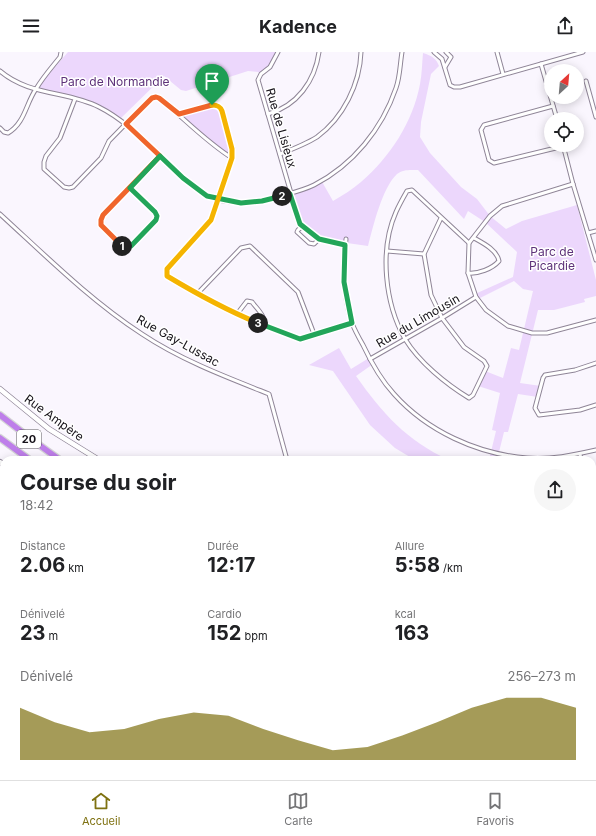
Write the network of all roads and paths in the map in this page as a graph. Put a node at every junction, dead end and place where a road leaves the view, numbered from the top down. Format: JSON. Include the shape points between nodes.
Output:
{"nodes":[{"id":1,"x":61,"y":52,"type":"edge"},
{"id":2,"x":278,"y":52,"type":"edge"},
{"id":3,"x":319,"y":52,"type":"edge"},
{"id":4,"x":361,"y":52,"type":"edge"},
{"id":5,"x":402,"y":52,"type":"edge"},
{"id":6,"x":434,"y":52,"type":"edge"},
{"id":7,"x":446,"y":52,"type":"edge"},
{"id":8,"x":497,"y":52,"type":"edge"},
{"id":9,"x":583,"y":52,"type":"edge"},
{"id":10,"x":540,"y":64,"type":"junction"},
{"id":11,"x":445,"y":67,"type":"junction"},
{"id":12,"x":0,"y":71,"type":"edge"},
{"id":13,"x":503,"y":74,"type":"junction"},
{"id":14,"x":586,"y":81,"type":"dead end"},
{"id":15,"x":35,"y":90,"type":"junction"},
{"id":16,"x":596,"y":96,"type":"edge"},
{"id":17,"x":590,"y":97,"type":"junction"},
{"id":18,"x":75,"y":99,"type":"junction"},
{"id":19,"x":553,"y":106,"type":"junction"},
{"id":20,"x":555,"y":112,"type":"edge"},
{"id":21,"x":179,"y":114,"type":"junction"},
{"id":22,"x":268,"y":114,"type":"junction"},
{"id":23,"x":596,"y":117,"type":"edge"},
{"id":24,"x":126,"y":124,"type":"junction"},
{"id":25,"x":0,"y":128,"type":"edge"},
{"id":26,"x":544,"y":150,"type":"edge"},
{"id":27,"x":566,"y":152,"type":"edge"},
{"id":28,"x":280,"y":154,"type":"junction"},
{"id":29,"x":160,"y":156,"type":"junction"},
{"id":30,"x":232,"y":158,"type":"junction"},
{"id":31,"x":573,"y":184,"type":"junction"},
{"id":32,"x":130,"y":188,"type":"junction"},
{"id":33,"x":290,"y":194,"type":"junction"},
{"id":34,"x":219,"y":199,"type":"junction"},
{"id":35,"x":0,"y":214,"type":"edge"},
{"id":36,"x":441,"y":218,"type":"junction"},
{"id":37,"x":303,"y":226,"type":"junction"},
{"id":38,"x":596,"y":231,"type":"edge"},
{"id":39,"x":588,"y":233,"type":"junction"},
{"id":40,"x":474,"y":238,"type":"junction"},
{"id":41,"x":319,"y":239,"type":"junction"},
{"id":42,"x":346,"y":239,"type":"dead end"},
{"id":43,"x":469,"y":243,"type":"junction"},
{"id":44,"x":345,"y":245,"type":"junction"},
{"id":45,"x":387,"y":251,"type":"junction"},
{"id":46,"x":424,"y":254,"type":"junction"},
{"id":47,"x":596,"y":260,"type":"edge"},
{"id":48,"x":468,"y":273,"type":"junction"},
{"id":49,"x":197,"y":294,"type":"junction"},
{"id":50,"x":476,"y":297,"type":"junction"},
{"id":51,"x":237,"y":314,"type":"junction"},
{"id":52,"x":442,"y":318,"type":"junction"},
{"id":53,"x":596,"y":320,"type":"edge"},
{"id":54,"x":352,"y":323,"type":"junction"},
{"id":55,"x":264,"y":325,"type":"junction"},
{"id":56,"x":314,"y":334,"type":"junction"},
{"id":57,"x":405,"y":339,"type":"junction"},
{"id":58,"x":370,"y":360,"type":"junction"},
{"id":59,"x":596,"y":363,"type":"edge"},
{"id":60,"x":0,"y":389,"type":"edge"},
{"id":61,"x":596,"y":405,"type":"edge"},
{"id":62,"x":0,"y":415,"type":"edge"},
{"id":63,"x":0,"y":438,"type":"edge"},
{"id":64,"x":596,"y":450,"type":"edge"},
{"id":65,"x":580,"y":454,"type":"joint"},
{"id":66,"x":25,"y":456,"type":"edge"},
{"id":67,"x":54,"y":456,"type":"edge"},
{"id":68,"x":92,"y":456,"type":"edge"},
{"id":69,"x":286,"y":456,"type":"edge"},
{"id":70,"x":514,"y":456,"type":"edge"},
{"id":71,"x":568,"y":456,"type":"edge"}],
"edges":[{"from":1,"to":15,"type":"street"},
{"from":2,"to":22,"type":"street","name":"Rue de Lisieux","via":[[270,67],[258,80]]},
{"from":3,"to":22,"type":"street","via":[[309,84],[295,100],[279,111]]},
{"from":4,"to":28,"type":"street","via":[[355,83],[345,105],[332,122],[317,136]]},
{"from":5,"to":33,"type":"street","via":[[397,86],[388,109],[367,142],[337,170],[314,185]]},
{"from":6,"to":11,"type":"street"},
{"from":7,"to":11,"type":"street","via":[[451,58]]},
{"from":8,"to":13,"type":"street"},
{"from":9,"to":10,"type":"street"},
{"from":10,"to":13,"type":"street"},
{"from":10,"to":19,"type":"street"},
{"from":11,"to":13,"type":"street","via":[[448,82],[454,87]]},
{"from":12,"to":15,"type":"street"},
{"from":14,"to":17,"type":"street"},
{"from":15,"to":18,"type":"street"},
{"from":15,"to":25,"type":"street","via":[[23,118],[12,131],[8,133]]},
{"from":16,"to":17,"type":"street"},
{"from":17,"to":23,"type":"street"},
{"from":18,"to":24,"type":"street","via":[[98,106]]},
{"from":18,"to":24,"type":"street","via":[[60,138],[44,162],[44,168],[64,187],[73,187],[101,158],[109,142]]},
{"from":19,"to":20,"type":"street"},
{"from":19,"to":26,"type":"street","via":[[484,125],[481,130],[489,160],[494,163]]},
{"from":21,"to":24,"type":"street","via":[[156,97]]},
{"from":21,"to":30,"type":"street","via":[[215,148]]},
{"from":21,"to":30,"type":"street","via":[[212,105],[221,108]]},
{"from":22,"to":28,"type":"street","name":"Rue de Lisieux"},
{"from":24,"to":29,"type":"street"},
{"from":27,"to":31,"type":"street"},
{"from":28,"to":33,"type":"street","name":"Rue de Lisieux"},
{"from":29,"to":32,"type":"street"},
{"from":29,"to":34,"type":"street","via":[[207,196]]},
{"from":30,"to":34,"type":"street"},
{"from":31,"to":39,"type":"street"},
{"from":31,"to":40,"type":"street","via":[[502,206],[489,217]]},
{"from":32,"to":32,"type":"street","via":[[157,216],[131,246],[127,247],[122,246],[101,225],[101,220]]},
{"from":33,"to":34,"type":"street","via":[[241,203]]},
{"from":33,"to":37,"type":"street","name":"Rue de Lisieux","via":[[300,224]]},
{"from":34,"to":49,"type":"street","via":[[211,220],[167,269],[167,276]]},
{"from":35,"to":69,"type":"street","name":"Rue Gay-Lussac","via":[[85,292],[142,335],[198,365],[269,394]]},
{"from":36,"to":43,"type":"street"},
{"from":36,"to":45,"type":"street","via":[[412,190],[407,191],[395,212]]},
{"from":36,"to":46,"type":"street"},
{"from":37,"to":41,"type":"street"},
{"from":37,"to":41,"type":"street","via":[[297,232],[309,243],[314,244]]},
{"from":38,"to":39,"type":"street"},
{"from":39,"to":47,"type":"street"},
{"from":40,"to":43,"type":"street"},
{"from":40,"to":48,"type":"street","via":[[494,252],[499,262],[474,274]]},
{"from":41,"to":44,"type":"street"},
{"from":42,"to":44,"type":"street"},
{"from":43,"to":48,"type":"street"},
{"from":44,"to":54,"type":"street","via":[[344,282]]},
{"from":45,"to":46,"type":"street"},
{"from":45,"to":57,"type":"street","via":[[386,276],[392,310]]},
{"from":46,"to":52,"type":"street","via":[[431,295]]},
{"from":48,"to":50,"type":"street"},
{"from":49,"to":51,"type":"street"},
{"from":49,"to":56,"type":"street","via":[[241,248],[250,246],[298,292]]},
{"from":50,"to":52,"type":"street","name":"Rue du Limousin"},
{"from":50,"to":53,"type":"street","via":[[486,310],[508,326],[530,332],[547,333]]},
{"from":51,"to":55,"type":"street"},
{"from":51,"to":55,"type":"street","via":[[247,302],[252,302],[262,314]]},
{"from":52,"to":57,"type":"street","name":"Rue du Limousin"},
{"from":52,"to":57,"type":"street","via":[[464,347],[487,366],[473,395],[469,398],[452,388],[422,361]]},
{"from":54,"to":56,"type":"street"},
{"from":54,"to":58,"type":"street"},
{"from":55,"to":56,"type":"street","via":[[300,339]]},
{"from":57,"to":58,"type":"street","name":"Rue du Limousin"},
{"from":58,"to":70,"type":"street","via":[[393,394],[419,416],[451,437],[495,453]]},
{"from":59,"to":61,"type":"street","via":[[575,370],[545,375],[535,408],[539,415],[580,410]]},
{"from":60,"to":68,"type":"street","name":"Rue Ampère","via":[[44,425]]},
{"from":62,"to":67,"type":"highway","number":"20"},
{"from":63,"to":66,"type":"highway","number":"20"},
{"from":64,"to":65,"type":"street"},
{"from":65,"to":71,"type":"street"}]}
